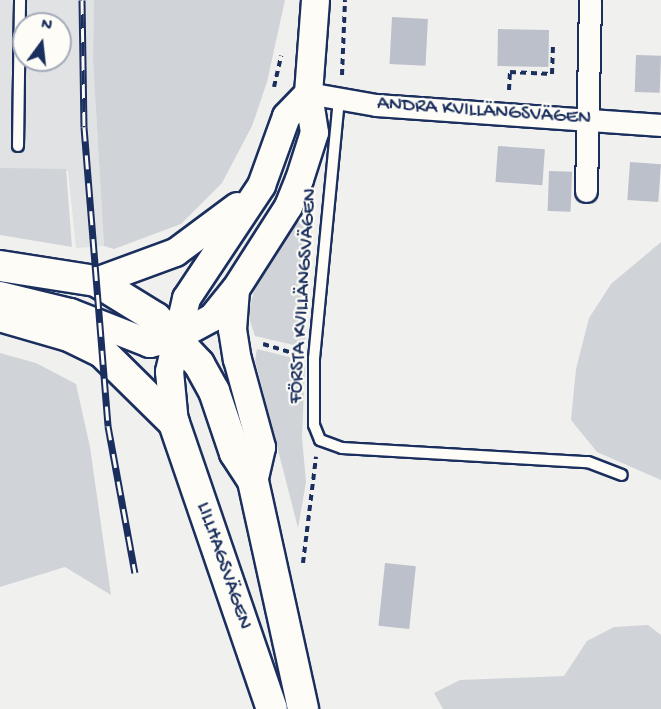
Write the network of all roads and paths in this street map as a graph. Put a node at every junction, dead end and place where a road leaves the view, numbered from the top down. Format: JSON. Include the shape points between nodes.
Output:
{"nodes":[{"id":1,"x":20,"y":0,"type":"edge"},
{"id":2,"x":315,"y":0,"type":"edge"},
{"id":3,"x":345,"y":0,"type":"edge"},
{"id":4,"x":590,"y":0,"type":"edge"},
{"id":5,"x":314,"y":31,"type":"junction"},
{"id":6,"x":345,"y":37,"type":"junction"},
{"id":7,"x":553,"y":45,"type":"dead end"},
{"id":8,"x":283,"y":48,"type":"dead end"},
{"id":9,"x":272,"y":93,"type":"dead end"},
{"id":10,"x":308,"y":93,"type":"junction"},
{"id":11,"x":339,"y":99,"type":"junction"},
{"id":12,"x":508,"y":115,"type":"junction"},
{"id":13,"x":586,"y":120,"type":"junction"},
{"id":14,"x":661,"y":125,"type":"edge"},
{"id":15,"x":18,"y":146,"type":"dead end"},
{"id":16,"x":261,"y":185,"type":"junction"},
{"id":17,"x":586,"y":190,"type":"dead end"},
{"id":18,"x":0,"y":266,"type":"edge"},
{"id":19,"x":96,"y":281,"type":"junction"},
{"id":20,"x":235,"y":289,"type":"junction"},
{"id":21,"x":0,"y":295,"type":"edge"},
{"id":22,"x":0,"y":316,"type":"edge"},
{"id":23,"x":175,"y":337,"type":"junction"},
{"id":24,"x":174,"y":423,"type":"junction"},
{"id":25,"x":320,"y":440,"type":"junction"},
{"id":26,"x":622,"y":475,"type":"dead end"},
{"id":27,"x":253,"y":481,"type":"junction"},
{"id":28,"x":303,"y":566,"type":"dead end"},
{"id":29,"x":272,"y":709,"type":"edge"},
{"id":30,"x":303,"y":709,"type":"edge"}],
"edges":[{"from":1,"to":15,"type":"lane"},
{"from":2,"to":5,"type":"street","name":"LILLHAGSVÄGEN"},
{"from":3,"to":6,"type":"path"},
{"from":4,"to":13,"type":"street"},
{"from":5,"to":6,"type":"path"},
{"from":5,"to":10,"type":"street","name":"LILLHAGSVÄGEN"},
{"from":6,"to":11,"type":"path"},
{"from":7,"to":12,"type":"path","via":[[552,74],[510,72]]},
{"from":8,"to":9,"type":"path"},
{"from":10,"to":11,"type":"street","name":"ANDRA KVILLÄNGSVÄGEN"},
{"from":10,"to":16,"type":"street","name":"LILLHAGSVÄGEN","via":[[286,116]]},
{"from":10,"to":20,"type":"street","name":"LILLHAGSVÄGEN","via":[[314,132],[299,178],[288,206]]},
{"from":11,"to":12,"type":"street","name":"ANDRA KVILLÄNGSVÄGEN"},
{"from":11,"to":25,"type":"lane","name":"FÖRSTA KVILLÄNGSVÄGEN","via":[[314,366],[314,425]]},
{"from":12,"to":13,"type":"street","name":"ANDRA KVILLÄNGSVÄGEN"},
{"from":13,"to":14,"type":"street","name":"ANDRA KVILLÄNGSVÄGEN"},
{"from":13,"to":17,"type":"street"},
{"from":16,"to":19,"type":"street","name":"LILLHAGSVÄGEN","via":[[207,231],[175,252]]},
{"from":16,"to":23,"type":"street","name":"LILLHAGSVÄGEN","via":[[186,298]]},
{"from":18,"to":19,"type":"main road"},
{"from":19,"to":23,"type":"main road","name":"LILLHAGSVÄGEN","via":[[138,305]]},
{"from":20,"to":23,"type":"street","name":"LILLHAGSVÄGEN","via":[[212,317]]},
{"from":20,"to":27,"type":"street","name":"LILLHAGSVÄGEN","via":[[232,329],[261,447]]},
{"from":21,"to":23,"type":"street","name":"LILLHAGSVÄGEN","via":[[70,312],[136,340]]},
{"from":22,"to":24,"type":"main road","name":"LILLHAGSVÄGEN","via":[[69,336],[102,352]]},
{"from":23,"to":24,"type":"street","name":"LILLHAGSVÄGEN","via":[[169,371]]},
{"from":23,"to":27,"type":"main road","name":"LILLHAGSVÄGEN","via":[[199,364],[214,391],[235,453]]},
{"from":24,"to":29,"type":"main road","name":"LILLHAGSVÄGEN"},
{"from":25,"to":26,"type":"lane","via":[[342,448],[588,462]]},
{"from":25,"to":28,"type":"path"},
{"from":27,"to":30,"type":"main road","name":"LILLHAGSVÄGEN"}]}
